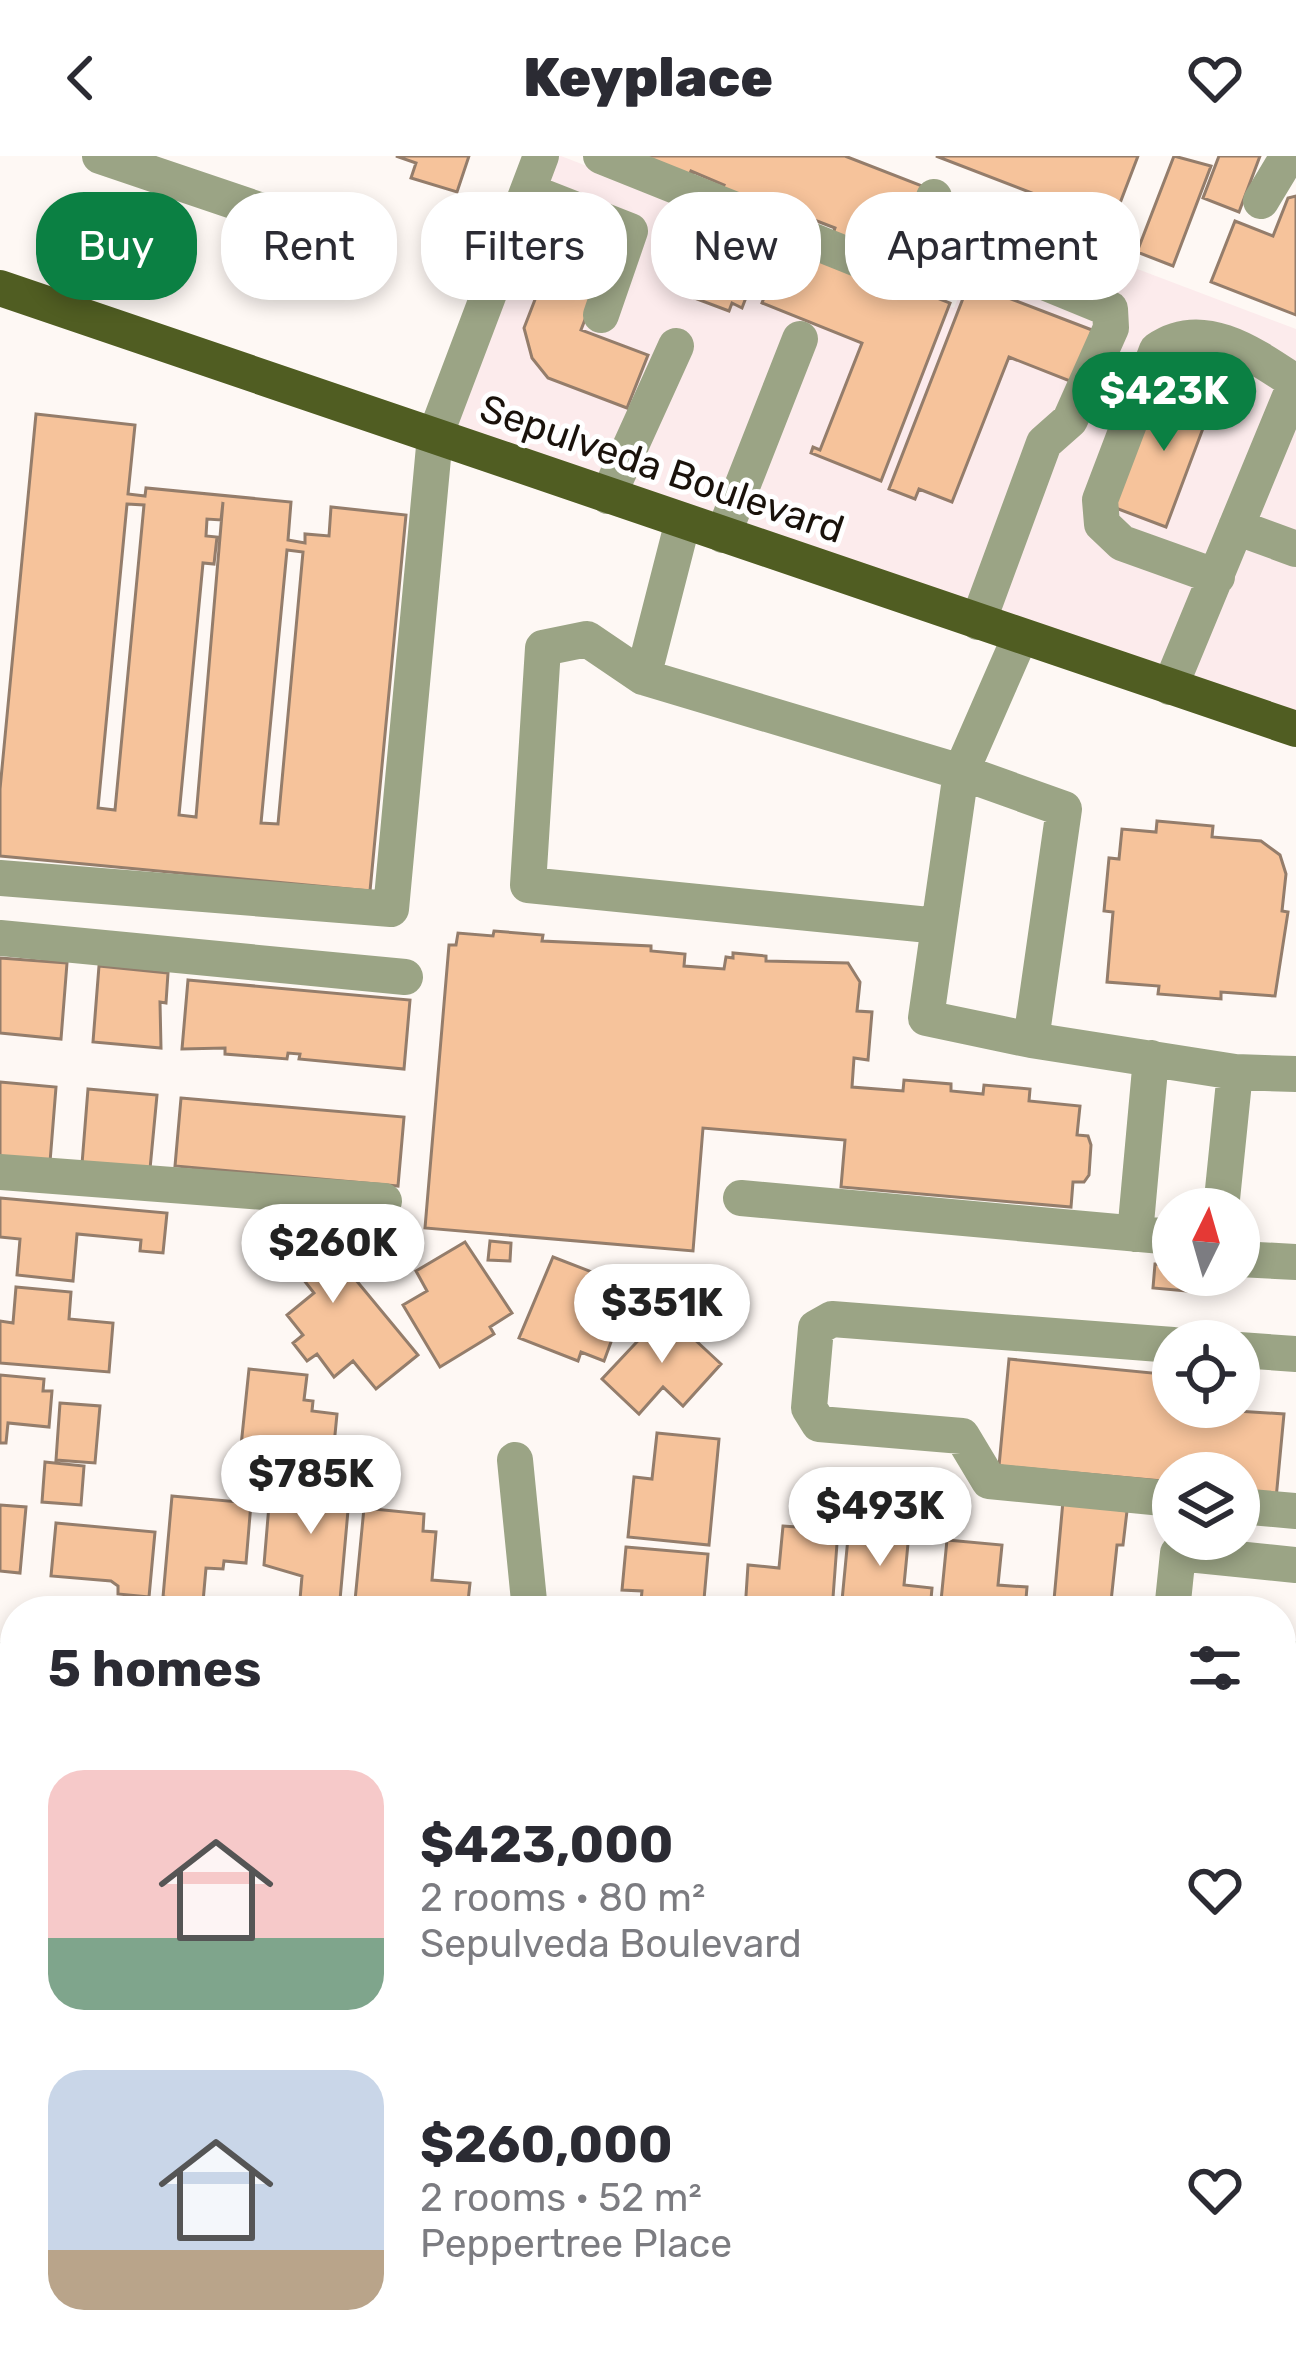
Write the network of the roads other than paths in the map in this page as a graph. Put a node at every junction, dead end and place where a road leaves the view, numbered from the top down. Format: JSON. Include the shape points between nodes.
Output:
{"nodes":[{"id":1,"x":100,"y":156,"type":"edge"},
{"id":2,"x":541,"y":156,"type":"edge"},
{"id":3,"x":601,"y":156,"type":"edge"},
{"id":4,"x":1288,"y":156,"type":"edge"},
{"id":5,"x":528,"y":191,"type":"junction"},
{"id":6,"x":221,"y":197,"type":"edge"},
{"id":7,"x":1261,"y":201,"type":"dead end"},
{"id":8,"x":845,"y":254,"type":"edge"},
{"id":9,"x":0,"y":288,"type":"edge"},
{"id":10,"x":1088,"y":300,"type":"edge"},
{"id":11,"x":601,"y":315,"type":"dead end"},
{"id":12,"x":800,"y":339,"type":"dead end"},
{"id":13,"x":676,"y":346,"type":"dead end"},
{"id":14,"x":1296,"y":382,"type":"edge"},
{"id":15,"x":435,"y":436,"type":"junction"},
{"id":16,"x":608,"y":496,"type":"junction"},
{"id":17,"x":683,"y":521,"type":"junction"},
{"id":18,"x":1236,"y":527,"type":"junction"},
{"id":19,"x":723,"y":535,"type":"junction"},
{"id":20,"x":1296,"y":549,"type":"edge"},
{"id":21,"x":1217,"y":577,"type":"junction"},
{"id":22,"x":977,"y":622,"type":"junction"},
{"id":23,"x":1021,"y":637,"type":"junction"},
{"id":24,"x":643,"y":677,"type":"junction"},
{"id":25,"x":1170,"y":687,"type":"junction"},
{"id":26,"x":1296,"y":729,"type":"edge"},
{"id":27,"x":961,"y":772,"type":"junction"},
{"id":28,"x":0,"y":878,"type":"edge"},
{"id":29,"x":939,"y":926,"type":"junction"},
{"id":30,"x":0,"y":938,"type":"edge"},
{"id":31,"x":405,"y":977,"type":"dead end"},
{"id":32,"x":1030,"y":1040,"type":"junction"},
{"id":33,"x":1151,"y":1058,"type":"junction"},
{"id":34,"x":1235,"y":1072,"type":"junction"},
{"id":35,"x":1296,"y":1075,"type":"edge"},
{"id":36,"x":0,"y":1172,"type":"edge"},
{"id":37,"x":1223,"y":1188,"type":"edge"},
{"id":38,"x":741,"y":1198,"type":"dead end"},
{"id":39,"x":384,"y":1201,"type":"dead end"},
{"id":40,"x":1136,"y":1234,"type":"junction"},
{"id":41,"x":1152,"y":1236,"type":"edge"},
{"id":42,"x":1260,"y":1260,"type":"edge"},
{"id":43,"x":1296,"y":1262,"type":"edge"},
{"id":44,"x":1152,"y":1343,"type":"edge"},
{"id":45,"x":1260,"y":1351,"type":"edge"},
{"id":46,"x":1296,"y":1354,"type":"edge"},
{"id":47,"x":515,"y":1460,"type":"dead end"},
{"id":48,"x":1152,"y":1497,"type":"edge"},
{"id":49,"x":1260,"y":1508,"type":"edge"},
{"id":50,"x":1296,"y":1511,"type":"edge"},
{"id":51,"x":1296,"y":1565,"type":"edge"},
{"id":52,"x":529,"y":1596,"type":"edge"},
{"id":53,"x":1174,"y":1596,"type":"edge"}],
"edges":[{"from":1,"to":6,"type":"street"},
{"from":2,"to":5,"type":"street"},
{"from":3,"to":8,"type":"street"},
{"from":4,"to":7,"type":"street"},
{"from":5,"to":11,"type":"street","via":[[629,231]]},
{"from":5,"to":15,"type":"street"},
{"from":9,"to":15,"type":"main road","name":"Sepulveda Boulevard"},
{"from":10,"to":22,"type":"street","via":[[1110,309],[1111,328],[1070,420],[1044,443]]},
{"from":12,"to":19,"type":"street"},
{"from":13,"to":16,"type":"street"},
{"from":14,"to":18,"type":"street"},
{"from":14,"to":21,"type":"street","via":[[1200,334],[1178,335],[1157,350],[1100,500],[1102,524],[1122,543]]},
{"from":15,"to":16,"type":"main road","name":"Sepulveda Boulevard"},
{"from":15,"to":28,"type":"street","via":[[391,909]]},
{"from":16,"to":17,"type":"main road","name":"Sepulveda Boulevard"},
{"from":17,"to":19,"type":"main road","name":"Sepulveda Boulevard"},
{"from":17,"to":24,"type":"street"},
{"from":18,"to":20,"type":"street"},
{"from":18,"to":21,"type":"street"},
{"from":19,"to":22,"type":"main road","name":"Sepulveda Boulevard"},
{"from":21,"to":25,"type":"street"},
{"from":22,"to":23,"type":"main road","name":"Sepulveda Boulevard"},
{"from":23,"to":25,"type":"main road","name":"Sepulveda Boulevard"},
{"from":23,"to":27,"type":"street"},
{"from":24,"to":27,"type":"street"},
{"from":24,"to":29,"type":"street","via":[[587,639],[543,648],[527,885]]},
{"from":25,"to":26,"type":"main road","name":"Sepulveda Boulevard"},
{"from":27,"to":29,"type":"street"},
{"from":27,"to":32,"type":"street","via":[[1064,808]]},
{"from":29,"to":32,"type":"street","via":[[926,1018]]},
{"from":30,"to":31,"type":"street"},
{"from":32,"to":33,"type":"street"},
{"from":33,"to":34,"type":"street"},
{"from":33,"to":40,"type":"street"},
{"from":34,"to":35,"type":"street"},
{"from":34,"to":37,"type":"street"},
{"from":36,"to":39,"type":"street"},
{"from":38,"to":40,"type":"street"},
{"from":40,"to":41,"type":"street"},
{"from":42,"to":43,"type":"street"},
{"from":44,"to":48,"type":"street","via":[[832,1319],[816,1328],[809,1408],[819,1424],[962,1436],[989,1481]]},
{"from":45,"to":46,"type":"street"},
{"from":47,"to":52,"type":"street"},
{"from":49,"to":50,"type":"street"},
{"from":51,"to":53,"type":"street","via":[[1178,1553]]}]}
